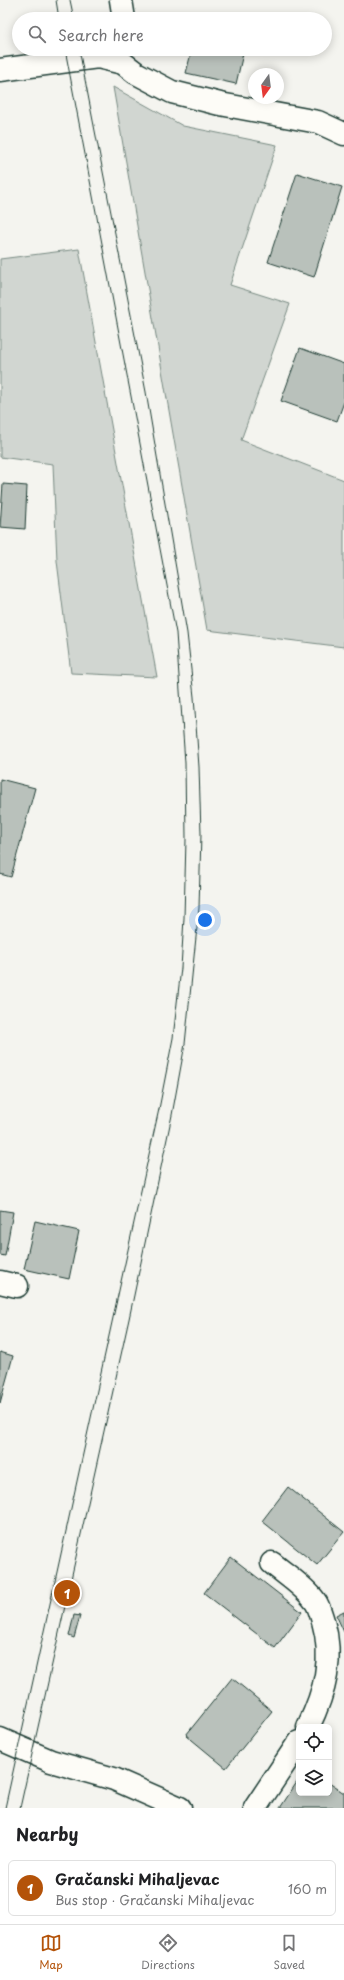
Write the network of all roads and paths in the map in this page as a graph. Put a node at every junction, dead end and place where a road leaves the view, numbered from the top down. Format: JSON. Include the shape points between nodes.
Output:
{"nodes":[{"id":1,"x":121,"y":0,"type":"edge"},
{"id":2,"x":123,"y":12,"type":"edge"},
{"id":3,"x":124,"y":56,"type":"edge"},
{"id":4,"x":0,"y":70,"type":"edge"},
{"id":5,"x":344,"y":134,"type":"edge"},
{"id":6,"x":272,"y":1563,"type":"dead end"},
{"id":7,"x":309,"y":1724,"type":"edge"},
{"id":8,"x":0,"y":1738,"type":"edge"},
{"id":9,"x":296,"y":1746,"type":"edge"},
{"id":10,"x":180,"y":1808,"type":"edge"},
{"id":11,"x":255,"y":1808,"type":"edge"}],
"edges":[{"from":1,"to":2,"type":"street"},
{"from":3,"to":4,"type":"street"},
{"from":3,"to":5,"type":"street","via":[[136,73],[172,92],[220,104],[318,122]]},
{"from":6,"to":7,"type":"street","via":[[301,1586],[316,1602],[327,1637],[329,1658],[325,1679]]},
{"from":8,"to":10,"type":"street","via":[[51,1761],[114,1779]]},
{"from":9,"to":11,"type":"street"}]}
